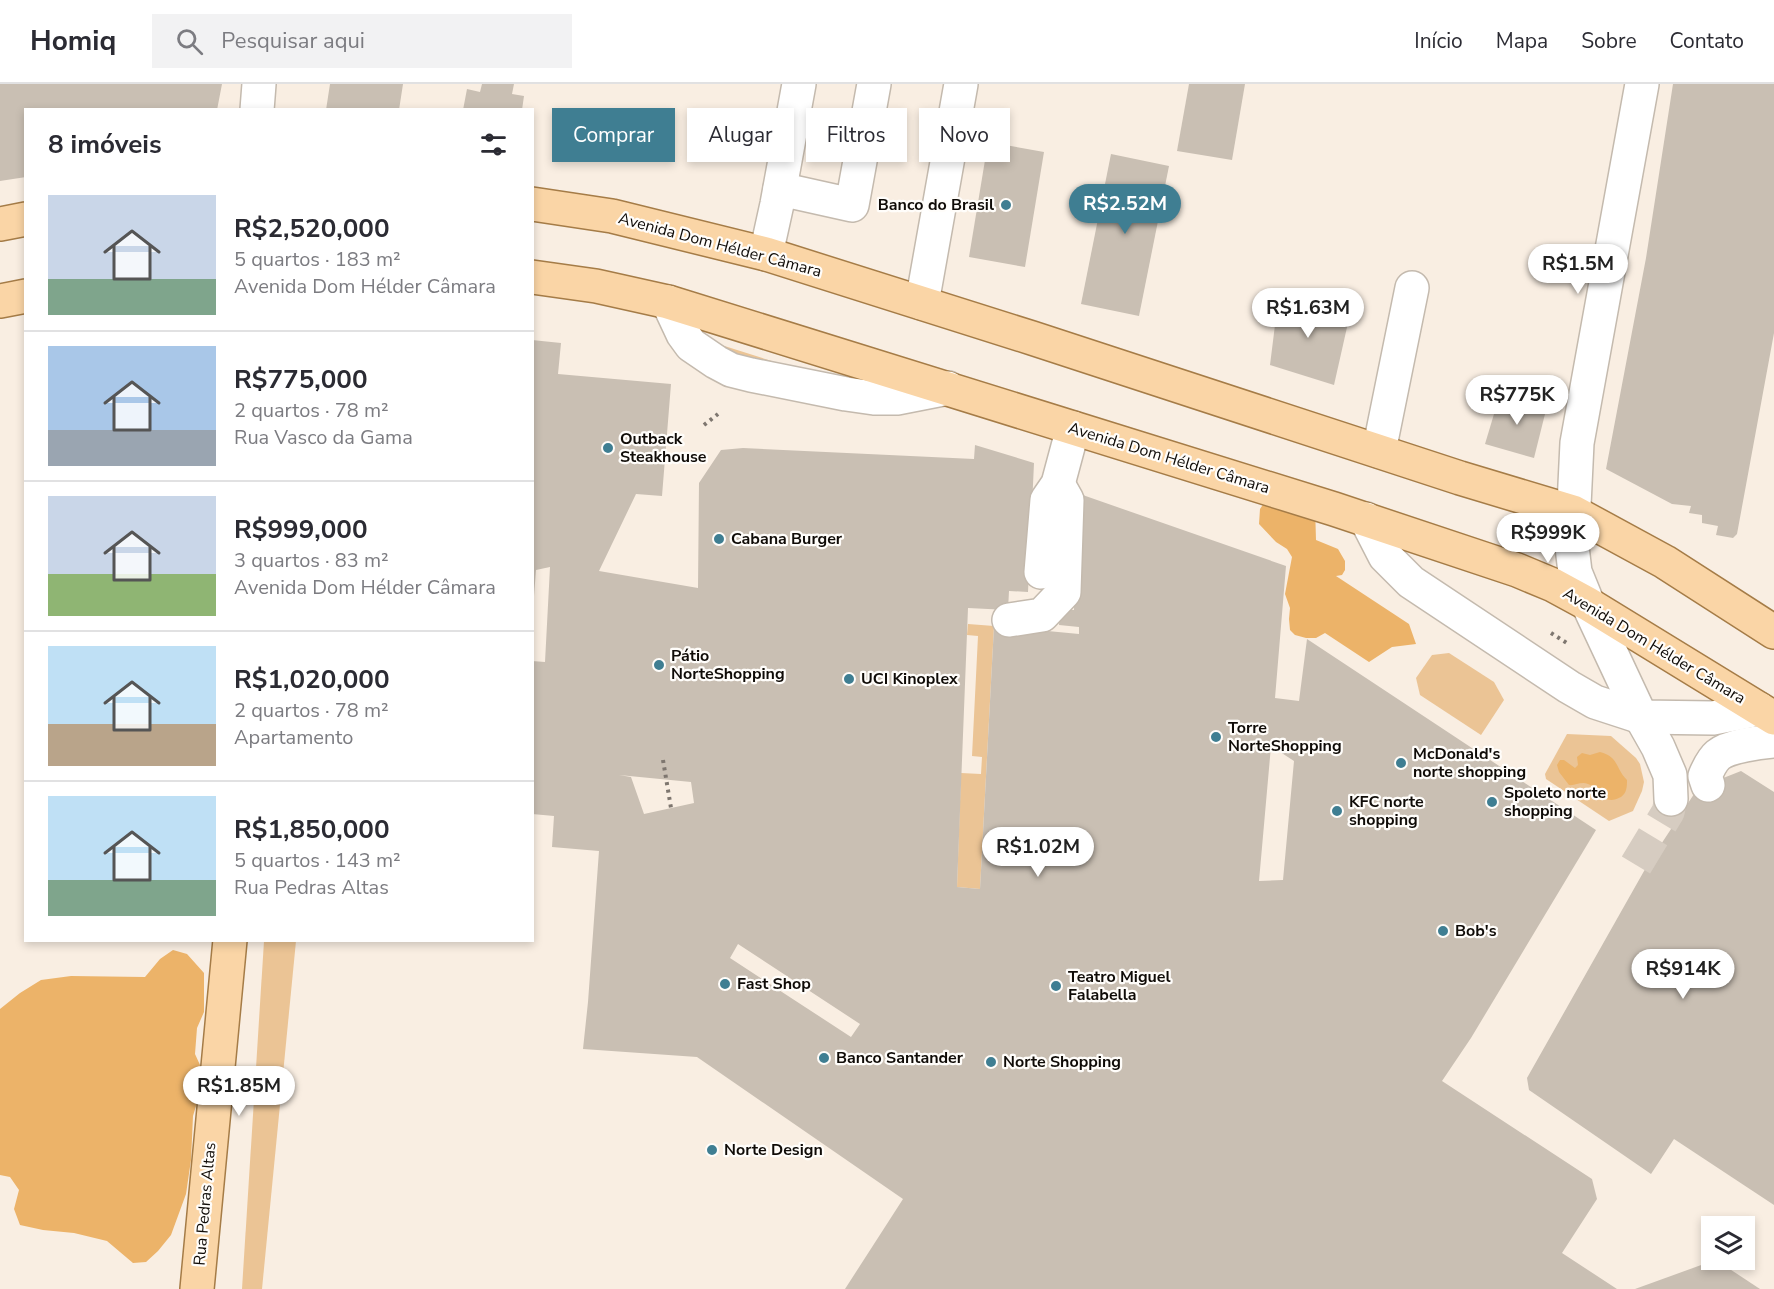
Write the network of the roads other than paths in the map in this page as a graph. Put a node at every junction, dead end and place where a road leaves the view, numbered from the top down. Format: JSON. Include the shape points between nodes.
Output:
{"nodes":[{"id":1,"x":260,"y":84,"type":"edge"},
{"id":2,"x":799,"y":84,"type":"edge"},
{"id":3,"x":874,"y":84,"type":"edge"},
{"id":4,"x":961,"y":84,"type":"edge"},
{"id":5,"x":1642,"y":84,"type":"edge"},
{"id":6,"x":257,"y":108,"type":"edge"},
{"id":7,"x":780,"y":189,"type":"junction"},
{"id":8,"x":534,"y":204,"type":"edge"},
{"id":9,"x":24,"y":219,"type":"edge"},
{"id":10,"x":0,"y":224,"type":"edge"},
{"id":11,"x":766,"y":254,"type":"junction"},
{"id":12,"x":534,"y":277,"type":"edge"},
{"id":13,"x":1412,"y":288,"type":"dead end"},
{"id":14,"x":24,"y":296,"type":"edge"},
{"id":15,"x":0,"y":301,"type":"edge"},
{"id":16,"x":668,"y":302,"type":"junction"},
{"id":17,"x":922,"y":303,"type":"junction"},
{"id":18,"x":948,"y":388,"type":"junction"},
{"id":19,"x":1073,"y":428,"type":"junction"},
{"id":20,"x":1379,"y":451,"type":"junction"},
{"id":21,"x":1058,"y":484,"type":"junction"},
{"id":22,"x":1573,"y":512,"type":"junction"},
{"id":23,"x":1366,"y":519,"type":"junction"},
{"id":24,"x":1041,"y":572,"type":"dead end"},
{"id":25,"x":1588,"y":604,"type":"junction"},
{"id":26,"x":1009,"y":620,"type":"dead end"},
{"id":27,"x":1774,"y":632,"type":"edge"},
{"id":28,"x":1767,"y":714,"type":"edge"},
{"id":29,"x":1641,"y":717,"type":"junction"},
{"id":30,"x":1774,"y":741,"type":"edge"},
{"id":31,"x":1708,"y":785,"type":"dead end"},
{"id":32,"x":1671,"y":799,"type":"tunnel mouth"},
{"id":33,"x":230,"y":942,"type":"edge"},
{"id":34,"x":196,"y":1289,"type":"edge"}],
"edges":[{"from":1,"to":6,"type":"street"},
{"from":2,"to":7,"type":"street"},
{"from":3,"to":7,"type":"street","via":[[852,205]]},
{"from":4,"to":17,"type":"street"},
{"from":5,"to":22,"type":"street","via":[[1577,443]]},
{"from":7,"to":11,"type":"street"},
{"from":8,"to":11,"type":"main road","name":"Avenida Dom Hélder Câmara","via":[[612,216]]},
{"from":9,"to":10,"type":"main road"},
{"from":11,"to":17,"type":"main road","name":"Avenida Dom Hélder Câmara"},
{"from":12,"to":16,"type":"main road","name":"Avenida Dom Hélder Câmara"},
{"from":13,"to":20,"type":"street"},
{"from":14,"to":15,"type":"main road"},
{"from":16,"to":18,"type":"main road","name":"Avenida Dom Hélder Câmara"},
{"from":16,"to":18,"type":"street","via":[[691,345],[731,369],[874,398],[897,398]]},
{"from":17,"to":20,"type":"main road","name":"Avenida Dom Hélder Câmara"},
{"from":18,"to":19,"type":"main road","name":"Avenida Dom Hélder Câmara"},
{"from":19,"to":21,"type":"street"},
{"from":19,"to":23,"type":"main road","name":"Avenida Dom Hélder Câmara"},
{"from":20,"to":22,"type":"main road","name":"Avenida Dom Hélder Câmara"},
{"from":21,"to":24,"type":"street","via":[[1047,500]]},
{"from":21,"to":26,"type":"street","via":[[1067,500],[1064,592],[1042,615]]},
{"from":22,"to":25,"type":"street","via":[[1575,572]]},
{"from":22,"to":27,"type":"main road","name":"Avenida Dom Hélder Câmara","via":[[1665,562]]},
{"from":23,"to":25,"type":"main road","name":"Avenida Dom Hélder Câmara","via":[[1517,570]]},
{"from":23,"to":29,"type":"street","via":[[1385,556],[1411,582],[1569,687],[1595,702]]},
{"from":25,"to":28,"type":"main road","name":"Avenida Dom Hélder Câmara"},
{"from":25,"to":29,"type":"street"},
{"from":28,"to":29,"type":"street"},
{"from":29,"to":32,"type":"street","via":[[1670,775]]},
{"from":30,"to":31,"type":"street","via":[[1718,755],[1706,776]]},
{"from":33,"to":34,"type":"main road","name":"Rua Pedras Altas"}]}
